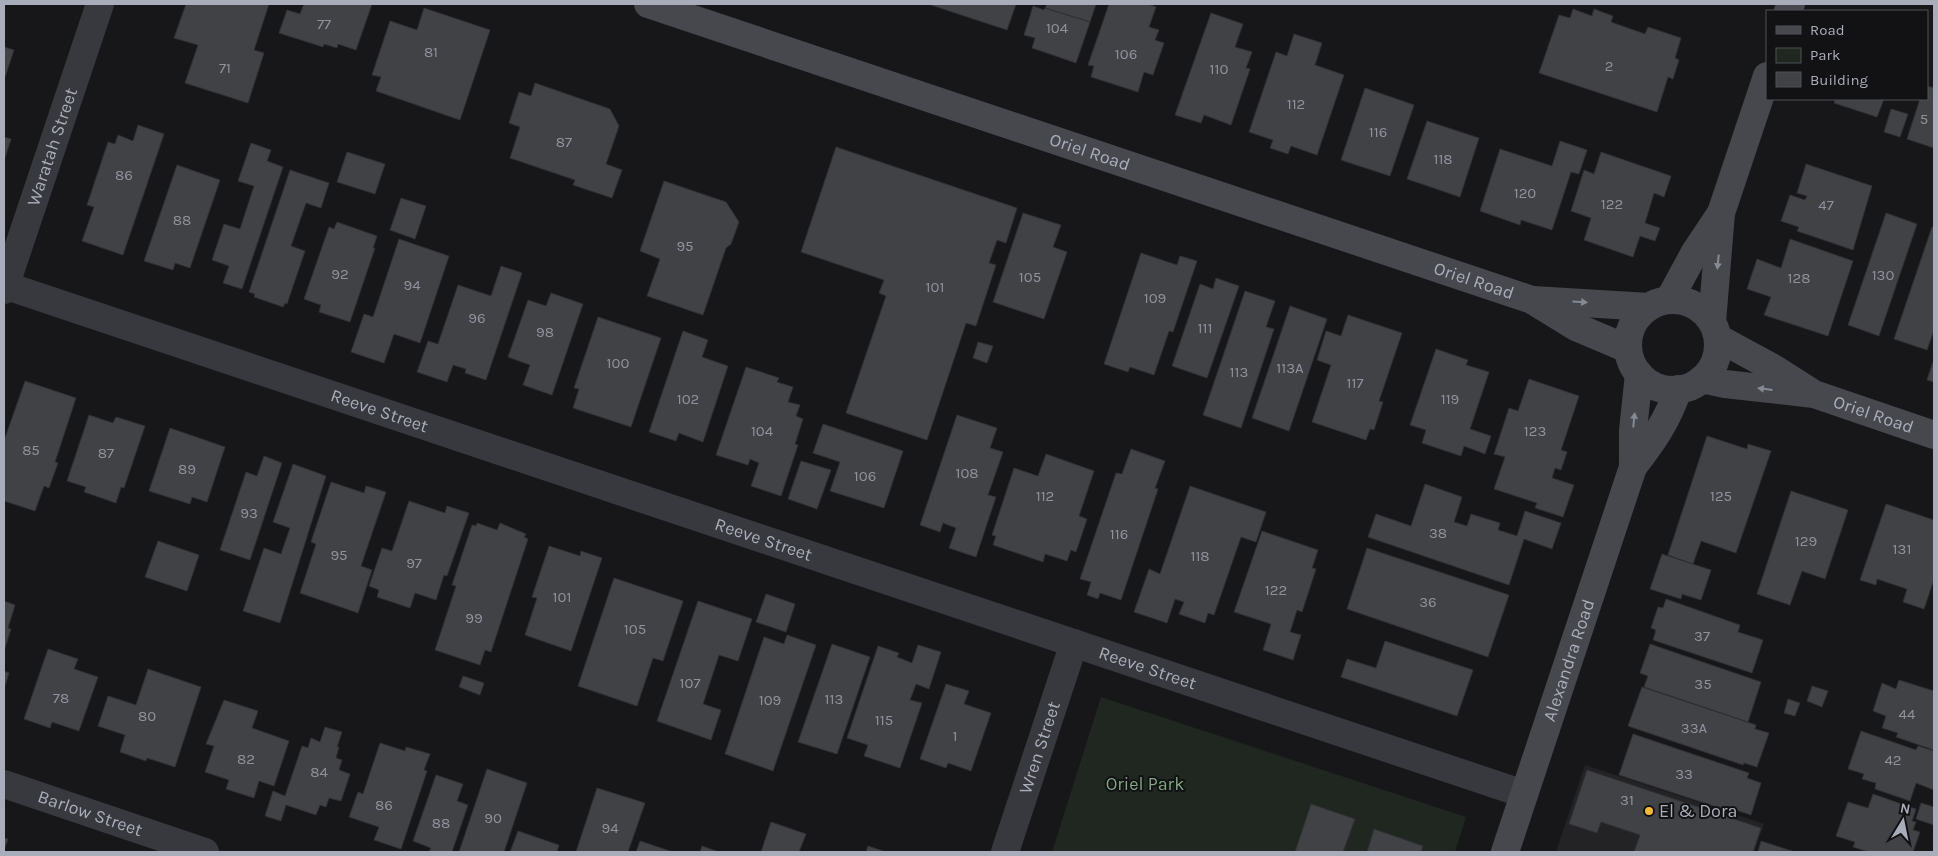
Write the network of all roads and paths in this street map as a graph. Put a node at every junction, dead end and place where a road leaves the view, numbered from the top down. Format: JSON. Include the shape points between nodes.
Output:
{"nodes":[{"id":1,"x":100,"y":4,"type":"edge"},
{"id":2,"x":648,"y":4,"type":"edge"},
{"id":3,"x":1766,"y":79,"type":"edge"},
{"id":4,"x":1721,"y":213,"type":"junction"},
{"id":5,"x":4,"y":287,"type":"edge"},
{"id":6,"x":1532,"y":300,"type":"junction"},
{"id":7,"x":1659,"y":304,"type":"junction"},
{"id":8,"x":1715,"y":330,"type":"junction"},
{"id":9,"x":1628,"y":350,"type":"junction"},
{"id":10,"x":1639,"y":374,"type":"junction"},
{"id":11,"x":1690,"y":384,"type":"junction"},
{"id":12,"x":1814,"y":394,"type":"junction"},
{"id":13,"x":1934,"y":435,"type":"edge"},
{"id":14,"x":1633,"y":467,"type":"junction"},
{"id":15,"x":1074,"y":643,"type":"junction"},
{"id":16,"x":4,"y":784,"type":"edge"},
{"id":17,"x":1524,"y":794,"type":"junction"},
{"id":18,"x":205,"y":852,"type":"edge"},
{"id":19,"x":1005,"y":852,"type":"edge"},
{"id":20,"x":1505,"y":852,"type":"edge"}],
"edges":[{"from":1,"to":5,"type":"street","name":"Waratah Street"},
{"from":2,"to":6,"type":"street","name":"Oriel Road"},
{"from":3,"to":4,"type":"street"},
{"from":4,"to":7,"type":"street"},
{"from":4,"to":8,"type":"street","one_way":true},
{"from":5,"to":15,"type":"street","name":"Reeve Street"},
{"from":6,"to":7,"type":"street","name":"Oriel Road","one_way":true},
{"from":6,"to":9,"type":"street","name":"Oriel Road","via":[[1576,328]]},
{"from":7,"to":8,"type":"street","via":[[1682,301],[1694,305],[1704,312]]},
{"from":7,"to":9,"type":"street","via":[[1639,315],[1629,337]]},
{"from":8,"to":11,"type":"street","via":[[1717,353],[1712,367]]},
{"from":8,"to":12,"type":"street","name":"Oriel Road"},
{"from":9,"to":10,"type":"street"},
{"from":10,"to":11,"type":"street","via":[[1664,388]]},
{"from":14,"to":10,"type":"street","name":"Alexandra Road","one_way":true},
{"from":12,"to":11,"type":"street","name":"Oriel Road","one_way":true,"via":[[1725,384]]},
{"from":11,"to":14,"type":"street","name":"Alexandra Road"},
{"from":12,"to":13,"type":"street","name":"Oriel Road"},
{"from":14,"to":17,"type":"street","name":"Alexandra Road"},
{"from":15,"to":17,"type":"street","name":"Reeve Street"},
{"from":15,"to":19,"type":"street","name":"Wren Street"},
{"from":16,"to":18,"type":"street","name":"Barlow Street"},
{"from":17,"to":20,"type":"street","name":"Alexandra Road"}]}
